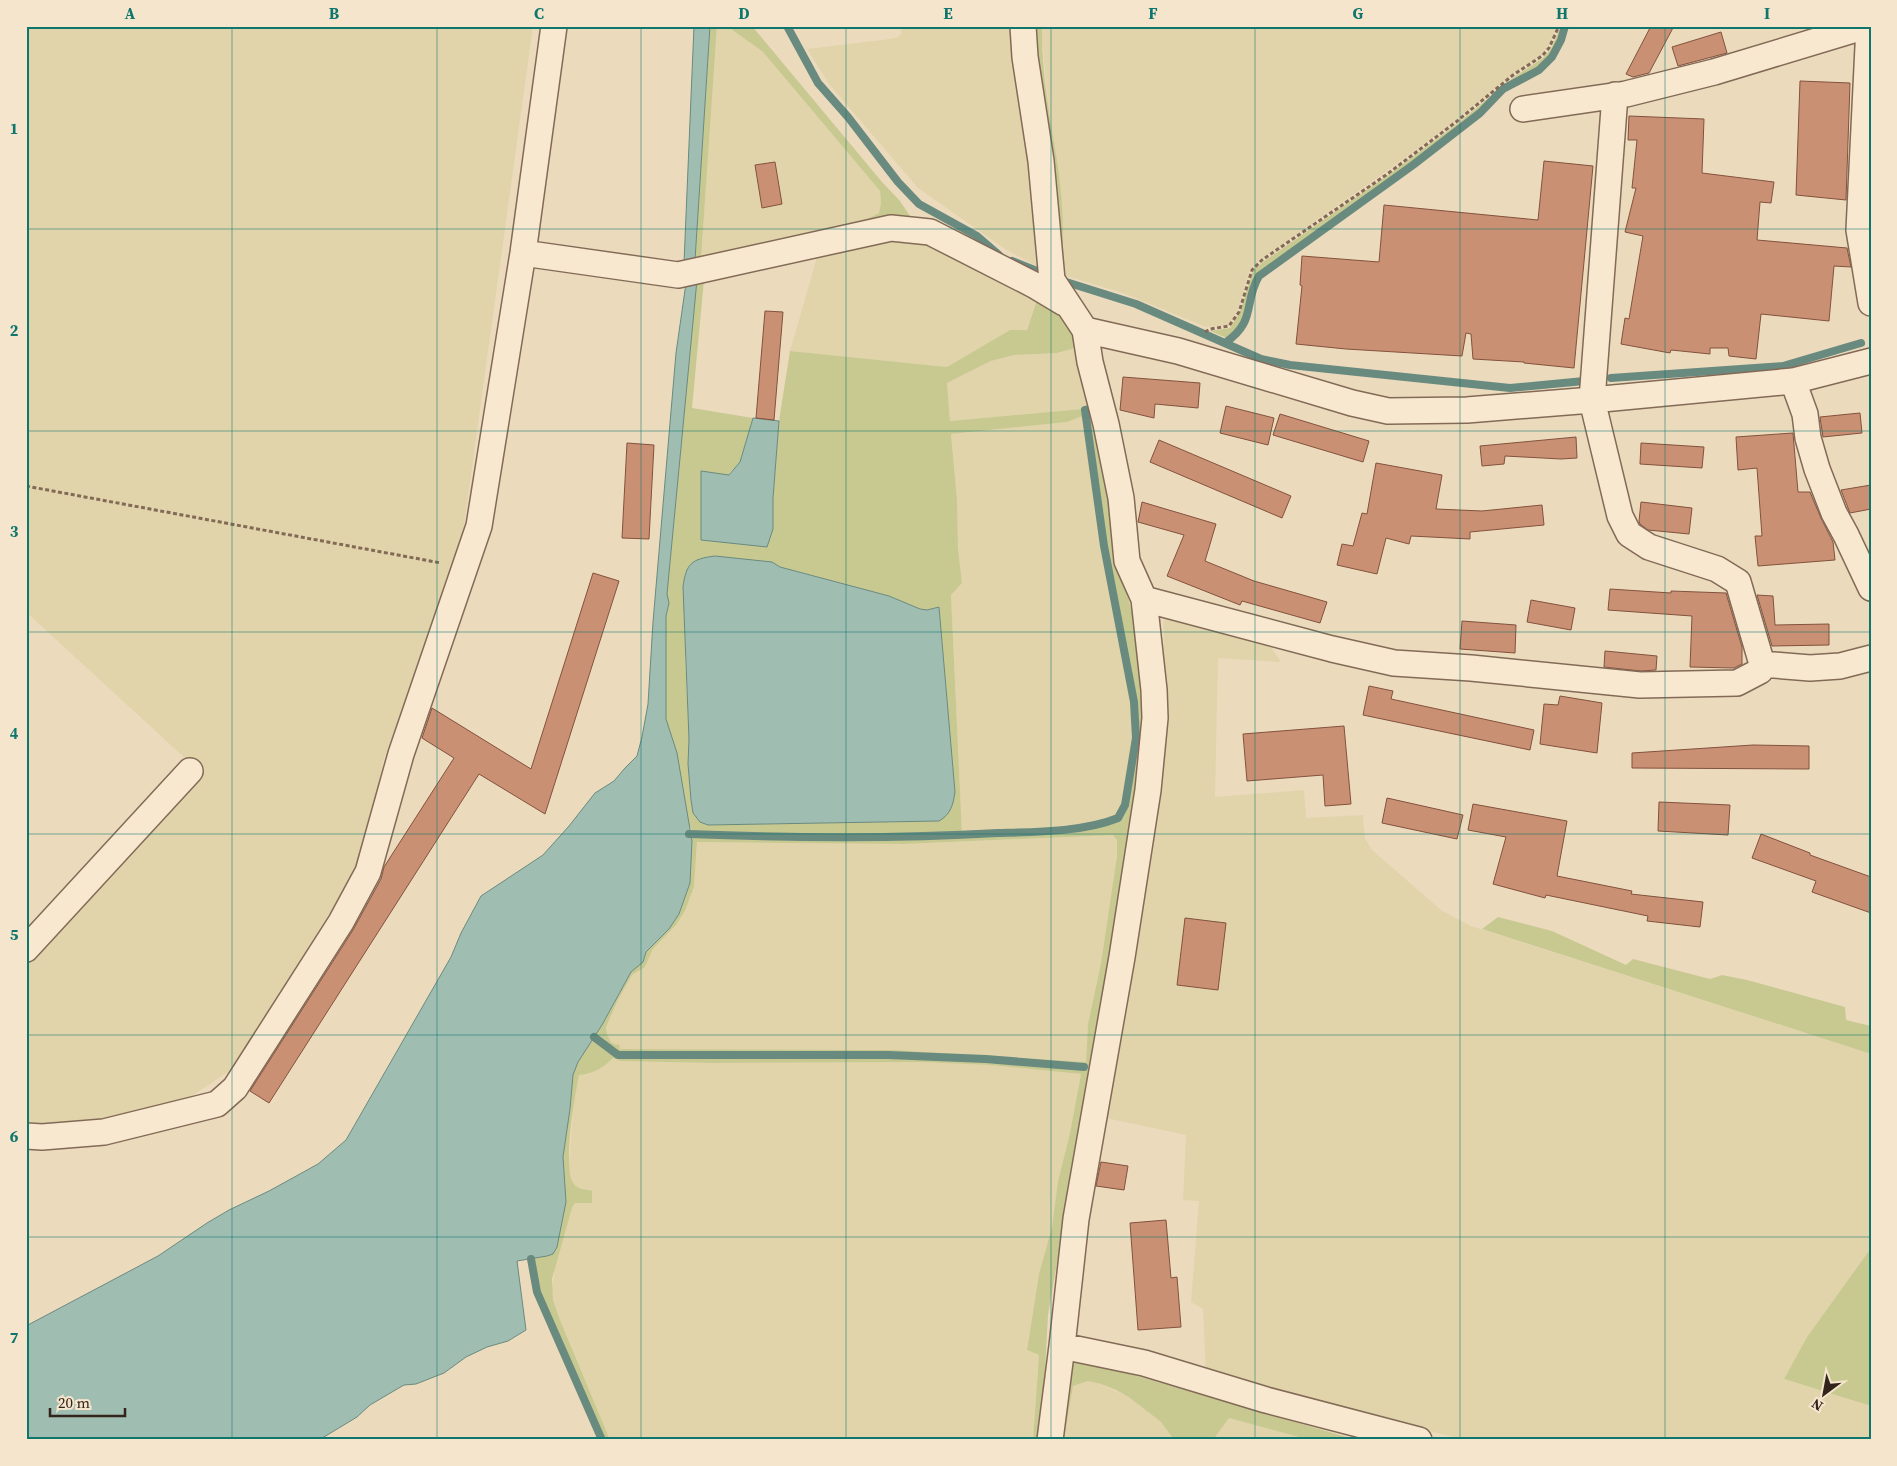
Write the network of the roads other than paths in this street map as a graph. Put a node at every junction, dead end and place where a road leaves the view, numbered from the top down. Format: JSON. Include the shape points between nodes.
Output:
{"nodes":[{"id":1,"x":554,"y":26,"type":"edge"},
{"id":2,"x":1023,"y":26,"type":"edge"},
{"id":3,"x":1867,"y":26,"type":"edge"},
{"id":4,"x":1615,"y":95,"type":"junction"},
{"id":5,"x":1522,"y":109,"type":"dead end"},
{"id":6,"x":523,"y":253,"type":"junction"},
{"id":7,"x":1871,"y":303,"type":"edge"},
{"id":8,"x":1068,"y":306,"type":"junction"},
{"id":9,"x":1085,"y":330,"type":"junction"},
{"id":10,"x":1871,"y":361,"type":"edge"},
{"id":11,"x":1793,"y":381,"type":"junction"},
{"id":12,"x":1592,"y":400,"type":"junction"},
{"id":13,"x":1871,"y":588,"type":"edge"},
{"id":14,"x":1144,"y":599,"type":"junction"},
{"id":15,"x":1871,"y":658,"type":"edge"},
{"id":16,"x":1762,"y":664,"type":"junction"},
{"id":17,"x":190,"y":771,"type":"dead end"},
{"id":18,"x":26,"y":949,"type":"edge"},
{"id":19,"x":26,"y":1136,"type":"edge"},
{"id":20,"x":1062,"y":1346,"type":"junction"},
{"id":21,"x":1050,"y":1440,"type":"edge"},
{"id":22,"x":1420,"y":1440,"type":"edge"}],
"edges":[{"from":1,"to":6,"type":"street"},
{"from":2,"to":8,"type":"street","via":[[1024,57],[1041,161],[1052,280]]},
{"from":3,"to":4,"type":"street","via":[[1714,72]]},
{"from":3,"to":7,"type":"street","via":[[1859,230]]},
{"from":4,"to":5,"type":"street"},
{"from":4,"to":12,"type":"street"},
{"from":6,"to":8,"type":"street","via":[[678,275],[891,228],[930,232]]},
{"from":6,"to":19,"type":"street","via":[[479,526],[401,754],[368,872],[341,922],[235,1088],[217,1104],[104,1132]]},
{"from":8,"to":9,"type":"street"},
{"from":9,"to":12,"type":"street","via":[[1178,351],[1388,411],[1467,410]]},
{"from":9,"to":14,"type":"street","via":[[1121,498],[1127,561]]},
{"from":10,"to":11,"type":"street"},
{"from":11,"to":12,"type":"street"},
{"from":11,"to":13,"type":"street","via":[[1805,414],[1817,469],[1834,513]]},
{"from":12,"to":16,"type":"street","via":[[1620,516],[1629,534],[1649,547],[1717,568],[1738,582]]},
{"from":14,"to":16,"type":"street","via":[[1332,649],[1394,662],[1640,685],[1737,683],[1760,672]]},
{"from":14,"to":20,"type":"street","via":[[1154,690],[1153,748],[1122,957],[1076,1219]]},
{"from":15,"to":16,"type":"street","via":[[1840,666],[1810,668]]},
{"from":17,"to":18,"type":"street"},
{"from":20,"to":21,"type":"street"},
{"from":20,"to":22,"type":"street","via":[[1144,1363],[1266,1400]]}]}
